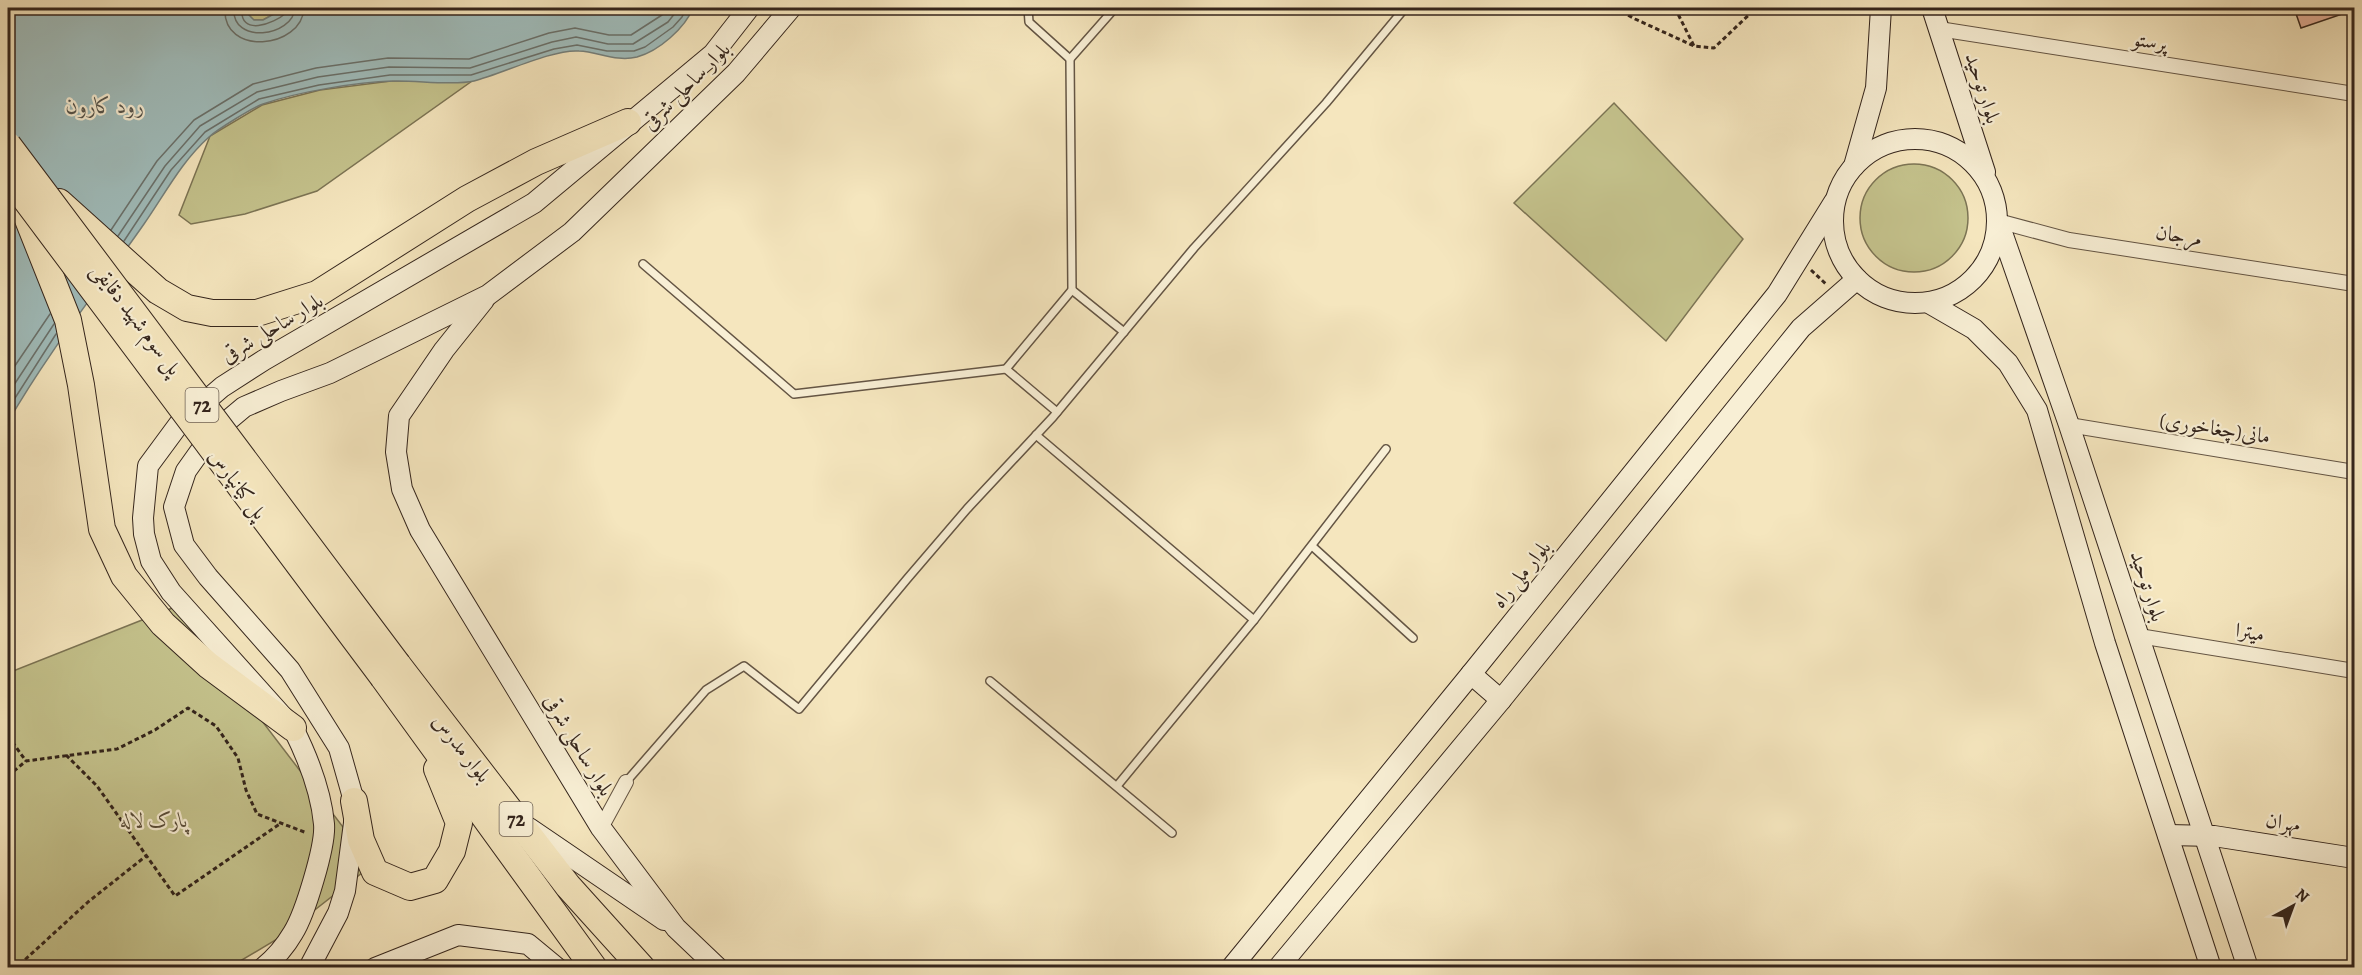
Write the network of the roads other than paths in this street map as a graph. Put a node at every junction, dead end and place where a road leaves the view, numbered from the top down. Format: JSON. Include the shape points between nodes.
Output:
{"nodes":[{"id":1,"x":749,"y":8,"type":"edge"},
{"id":2,"x":791,"y":8,"type":"edge"},
{"id":3,"x":1028,"y":8,"type":"edge"},
{"id":4,"x":1115,"y":8,"type":"edge"},
{"id":5,"x":1405,"y":8,"type":"edge"},
{"id":6,"x":1881,"y":8,"type":"edge"},
{"id":7,"x":1932,"y":8,"type":"edge"},
{"id":8,"x":1939,"y":29,"type":"junction"},
{"id":9,"x":1070,"y":59,"type":"junction"},
{"id":10,"x":2355,"y":94,"type":"edge"},
{"id":11,"x":628,"y":122,"type":"junction"},
{"id":12,"x":8,"y":145,"type":"edge"},
{"id":13,"x":1854,"y":166,"type":"junction"},
{"id":14,"x":17,"y":178,"type":"edge"},
{"id":15,"x":1989,"y":183,"type":"junction"},
{"id":16,"x":1834,"y":202,"type":"junction"},
{"id":17,"x":1998,"y":221,"type":"junction"},
{"id":18,"x":644,"y":264,"type":"dead end"},
{"id":19,"x":1857,"y":279,"type":"junction"},
{"id":20,"x":2355,"y":284,"type":"edge"},
{"id":21,"x":1072,"y":290,"type":"junction"},
{"id":22,"x":488,"y":295,"type":"junction"},
{"id":23,"x":1929,"y":303,"type":"junction"},
{"id":24,"x":1124,"y":332,"type":"junction"},
{"id":25,"x":1006,"y":369,"type":"junction"},
{"id":26,"x":1057,"y":412,"type":"junction"},
{"id":27,"x":2069,"y":425,"type":"junction"},
{"id":28,"x":1036,"y":435,"type":"junction"},
{"id":29,"x":1386,"y":449,"type":"dead end"},
{"id":30,"x":2355,"y":472,"type":"edge"},
{"id":31,"x":1312,"y":546,"type":"junction"},
{"id":32,"x":1254,"y":620,"type":"junction"},
{"id":33,"x":2139,"y":636,"type":"junction"},
{"id":34,"x":1413,"y":638,"type":"dead end"},
{"id":35,"x":390,"y":671,"type":"junction"},
{"id":36,"x":2355,"y":671,"type":"edge"},
{"id":37,"x":1471,"y":674,"type":"junction"},
{"id":38,"x":990,"y":681,"type":"dead end"},
{"id":39,"x":1501,"y":700,"type":"junction"},
{"id":40,"x":293,"y":728,"type":"junction"},
{"id":41,"x":423,"y":732,"type":"junction"},
{"id":42,"x":626,"y":782,"type":"joint"},
{"id":43,"x":1117,"y":786,"type":"junction"},
{"id":44,"x":354,"y":801,"type":"junction"},
{"id":45,"x":516,"y":819,"type":"junction"},
{"id":46,"x":601,"y":828,"type":"junction"},
{"id":47,"x":1172,"y":833,"type":"dead end"},
{"id":48,"x":2168,"y":835,"type":"junction"},
{"id":49,"x":2205,"y":835,"type":"junction"},
{"id":50,"x":2355,"y":858,"type":"edge"},
{"id":51,"x":676,"y":928,"type":"junction"},
{"id":52,"x":263,"y":968,"type":"edge"},
{"id":53,"x":309,"y":968,"type":"edge"},
{"id":54,"x":375,"y":968,"type":"edge"},
{"id":55,"x":557,"y":968,"type":"edge"},
{"id":56,"x":594,"y":968,"type":"edge"},
{"id":57,"x":642,"y":968,"type":"edge"},
{"id":58,"x":718,"y":968,"type":"edge"},
{"id":59,"x":1231,"y":968,"type":"edge"},
{"id":60,"x":1278,"y":968,"type":"edge"},
{"id":61,"x":2211,"y":968,"type":"edge"},
{"id":62,"x":2248,"y":968,"type":"edge"}],
"edges":[{"from":1,"to":11,"type":"main road","name":"بلوار ساحلی شرقی","via":[[713,54]]},
{"from":2,"to":22,"type":"main road","name":"بلوار ساحلی شرقی","via":[[736,73],[572,232]]},
{"from":3,"to":9,"type":"lane","via":[[1029,22]]},
{"from":4,"to":9,"type":"lane"},
{"from":5,"to":24,"type":"lane"},
{"from":6,"to":13,"type":"main road","via":[[1876,88]]},
{"from":7,"to":8,"type":"main road","name":"بلوار توحید"},
{"from":8,"to":10,"type":"street","name":"پرستو"},
{"from":8,"to":15,"type":"main road","name":"بلوار توحید"},
{"from":9,"to":21,"type":"lane"},
{"from":11,"to":14,"type":"highway","bridge":true,"via":[[536,162],[467,199],[317,294],[257,313],[212,313],[188,308],[158,291]]},
{"from":11,"to":40,"type":"main road","name":"بلوار ساحلی شرقی","via":[[534,203],[222,387],[179,424],[148,466],[143,518],[151,561],[171,592]]},
{"from":12,"to":14,"type":"highway","name":"پل سوم شهید دقایقی","number":"72","bridge":true},
{"from":13,"to":15,"type":"main road","via":[[1865,154],[1891,141],[1919,138],[1955,149],[1971,160]]},
{"from":13,"to":16,"type":"main road"},
{"from":14,"to":35,"type":"highway","name":"پل سوم شهید دقایقی","number":"72","bridge":true},
{"from":14,"to":40,"type":"highway","bridge":true,"via":[[68,320],[102,529],[124,576],[163,624],[208,665]]},
{"from":15,"to":17,"type":"main road"},
{"from":16,"to":19,"type":"main road","via":[[1833,230],[1841,258]]},
{"from":16,"to":37,"type":"main road","name":"بلوار ملی راه","via":[[1777,294]]},
{"from":17,"to":20,"type":"street","name":"مرجان","via":[[2069,240]]},
{"from":17,"to":23,"type":"main road","via":[[1990,258],[1975,279],[1953,295]]},
{"from":17,"to":27,"type":"main road","name":"بلوار توحید"},
{"from":18,"to":25,"type":"lane","via":[[794,394]]},
{"from":19,"to":23,"type":"main road","via":[[1878,294],[1902,303]]},
{"from":19,"to":39,"type":"main road","via":[[1801,327]]},
{"from":21,"to":24,"type":"lane"},
{"from":21,"to":25,"type":"lane"},
{"from":22,"to":44,"type":"main road","name":"بلوار ساحلی شرقی","via":[[330,373],[244,407],[213,433],[186,471],[174,507],[184,545],[208,578],[290,670],[331,732]]},
{"from":22,"to":46,"type":"main road","name":"بلوار ساحلی شرقی","via":[[399,416],[396,452],[402,489],[420,530]]},
{"from":23,"to":48,"type":"main road","via":[[1974,329],[2008,363],[2037,410],[2105,643]]},
{"from":24,"to":26,"type":"lane"},
{"from":25,"to":26,"type":"lane"},
{"from":26,"to":28,"type":"lane"},
{"from":27,"to":30,"type":"street","name":"مانی(چغاخوری)"},
{"from":27,"to":33,"type":"main road","name":"بلوار توحید"},
{"from":28,"to":32,"type":"lane"},
{"from":28,"to":42,"type":"lane","via":[[914,570],[799,709],[744,666],[706,690]]},
{"from":29,"to":31,"type":"lane"},
{"from":31,"to":32,"type":"lane"},
{"from":31,"to":34,"type":"lane"},
{"from":32,"to":43,"type":"lane"},
{"from":33,"to":36,"type":"street","name":"میترا"},
{"from":33,"to":49,"type":"main road","name":"بلوار توحید"},
{"from":35,"to":41,"type":"highway","name":"بلوار مدرس","number":"72"},
{"from":35,"to":45,"type":"highway","name":"بلوار مدرس","number":"72"},
{"from":37,"to":39,"type":"main road"},
{"from":37,"to":59,"type":"main road","name":"بلوار ملی راه"},
{"from":38,"to":43,"type":"lane"},
{"from":39,"to":60,"type":"main road"},
{"from":40,"to":52,"type":"main road","name":"بلوار ساحلی شرقی","via":[[317,784],[325,840],[294,932]]},
{"from":41,"to":44,"type":"highway","via":[[459,823],[452,850],[435,880],[410,887],[375,872],[361,840]]},
{"from":41,"to":56,"type":"highway","name":"بلوار مدرس","number":"72"},
{"from":42,"to":46,"type":"street"},
{"from":43,"to":47,"type":"lane"},
{"from":44,"to":53,"type":"main road","name":"بلوار ساحلی شرقی","via":[[345,891],[338,914]]},
{"from":45,"to":51,"type":"main road"},
{"from":45,"to":57,"type":"highway","name":"بلوار مدرس","number":"72","via":[[568,886]]},
{"from":46,"to":51,"type":"main road","name":"بلوار ساحلی شرقی"},
{"from":48,"to":49,"type":"main road","name":"مهران"},
{"from":48,"to":61,"type":"main road"},
{"from":49,"to":50,"type":"main road","name":"مهران"},
{"from":49,"to":62,"type":"main road","name":"بلوار توحید"},
{"from":51,"to":58,"type":"main road","name":"بلوار ساحلی شرقی"},
{"from":54,"to":55,"type":"main road","via":[[458,935],[528,944]]}]}
